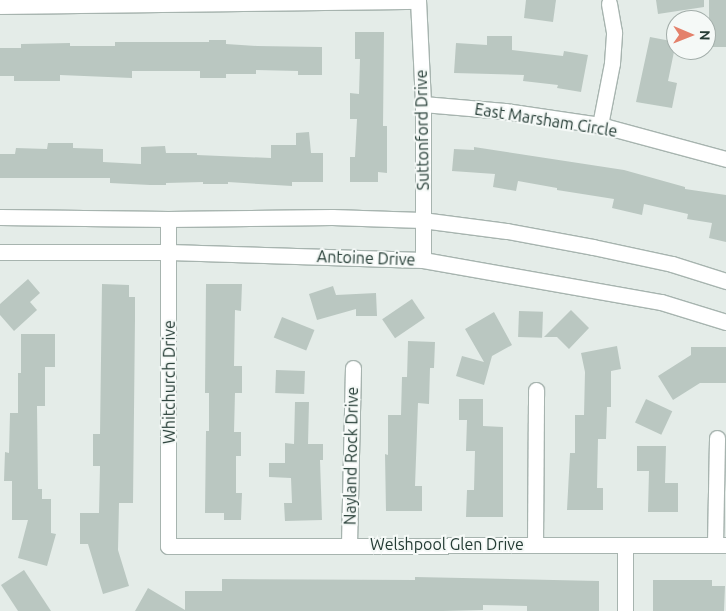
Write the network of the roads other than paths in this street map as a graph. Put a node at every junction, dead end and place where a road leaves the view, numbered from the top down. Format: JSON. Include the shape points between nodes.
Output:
{"nodes":[{"id":1,"x":418,"y":1,"type":"edge"},
{"id":2,"x":609,"y":3,"type":"dead end"},
{"id":3,"x":0,"y":6,"type":"edge"},
{"id":4,"x":423,"y":104,"type":"junction"},
{"id":5,"x":600,"y":126,"type":"junction"},
{"id":6,"x":726,"y":160,"type":"edge"},
{"id":7,"x":0,"y":217,"type":"edge"},
{"id":8,"x":168,"y":218,"type":"junction"},
{"id":9,"x":422,"y":220,"type":"junction"},
{"id":10,"x":0,"y":252,"type":"edge"},
{"id":11,"x":169,"y":252,"type":"junction"},
{"id":12,"x":423,"y":260,"type":"junction"},
{"id":13,"x":726,"y":281,"type":"edge"},
{"id":14,"x":726,"y":322,"type":"edge"},
{"id":15,"x":353,"y":368,"type":"dead end"},
{"id":16,"x":536,"y":390,"type":"dead end"},
{"id":17,"x":717,"y":438,"type":"dead end"},
{"id":18,"x":349,"y":544,"type":"junction"},
{"id":19,"x":535,"y":544,"type":"junction"},
{"id":20,"x":720,"y":544,"type":"edge"},
{"id":21,"x":625,"y":545,"type":"junction"},
{"id":22,"x":168,"y":546,"type":"joint"},
{"id":23,"x":625,"y":611,"type":"edge"}],
"edges":[{"from":1,"to":3,"type":"street"},
{"from":1,"to":4,"type":"street","name":"Suttonford Drive"},
{"from":2,"to":5,"type":"street","via":[[614,32]]},
{"from":4,"to":5,"type":"street","name":"East Marsham Circle","via":[[505,111]]},
{"from":4,"to":9,"type":"street","name":"Suttonford Drive"},
{"from":5,"to":6,"type":"street","name":"East Marsham Circle"},
{"from":7,"to":8,"type":"street"},
{"from":8,"to":9,"type":"street"},
{"from":8,"to":11,"type":"street","name":"Whitchurch Drive"},
{"from":9,"to":12,"type":"street","name":"Suttonford Drive"},
{"from":9,"to":13,"type":"street","via":[[593,247],[672,264]]},
{"from":10,"to":11,"type":"street","name":"Antoine Drive"},
{"from":11,"to":12,"type":"street","name":"Antoine Drive"},
{"from":11,"to":22,"type":"street","name":"Whitchurch Drive"},
{"from":12,"to":14,"type":"street","name":"Antoine Drive","via":[[660,302]]},
{"from":15,"to":18,"type":"street","name":"Nayland Rock Drive"},
{"from":16,"to":19,"type":"street"},
{"from":17,"to":20,"type":"street"},
{"from":18,"to":19,"type":"street","name":"Welshpool Glen Drive"},
{"from":18,"to":22,"type":"street","name":"Welshpool Glen Drive"},
{"from":19,"to":21,"type":"street","name":"Welshpool Glen Drive"},
{"from":20,"to":21,"type":"street","name":"Welshpool Glen Drive"},
{"from":21,"to":23,"type":"street"}]}
